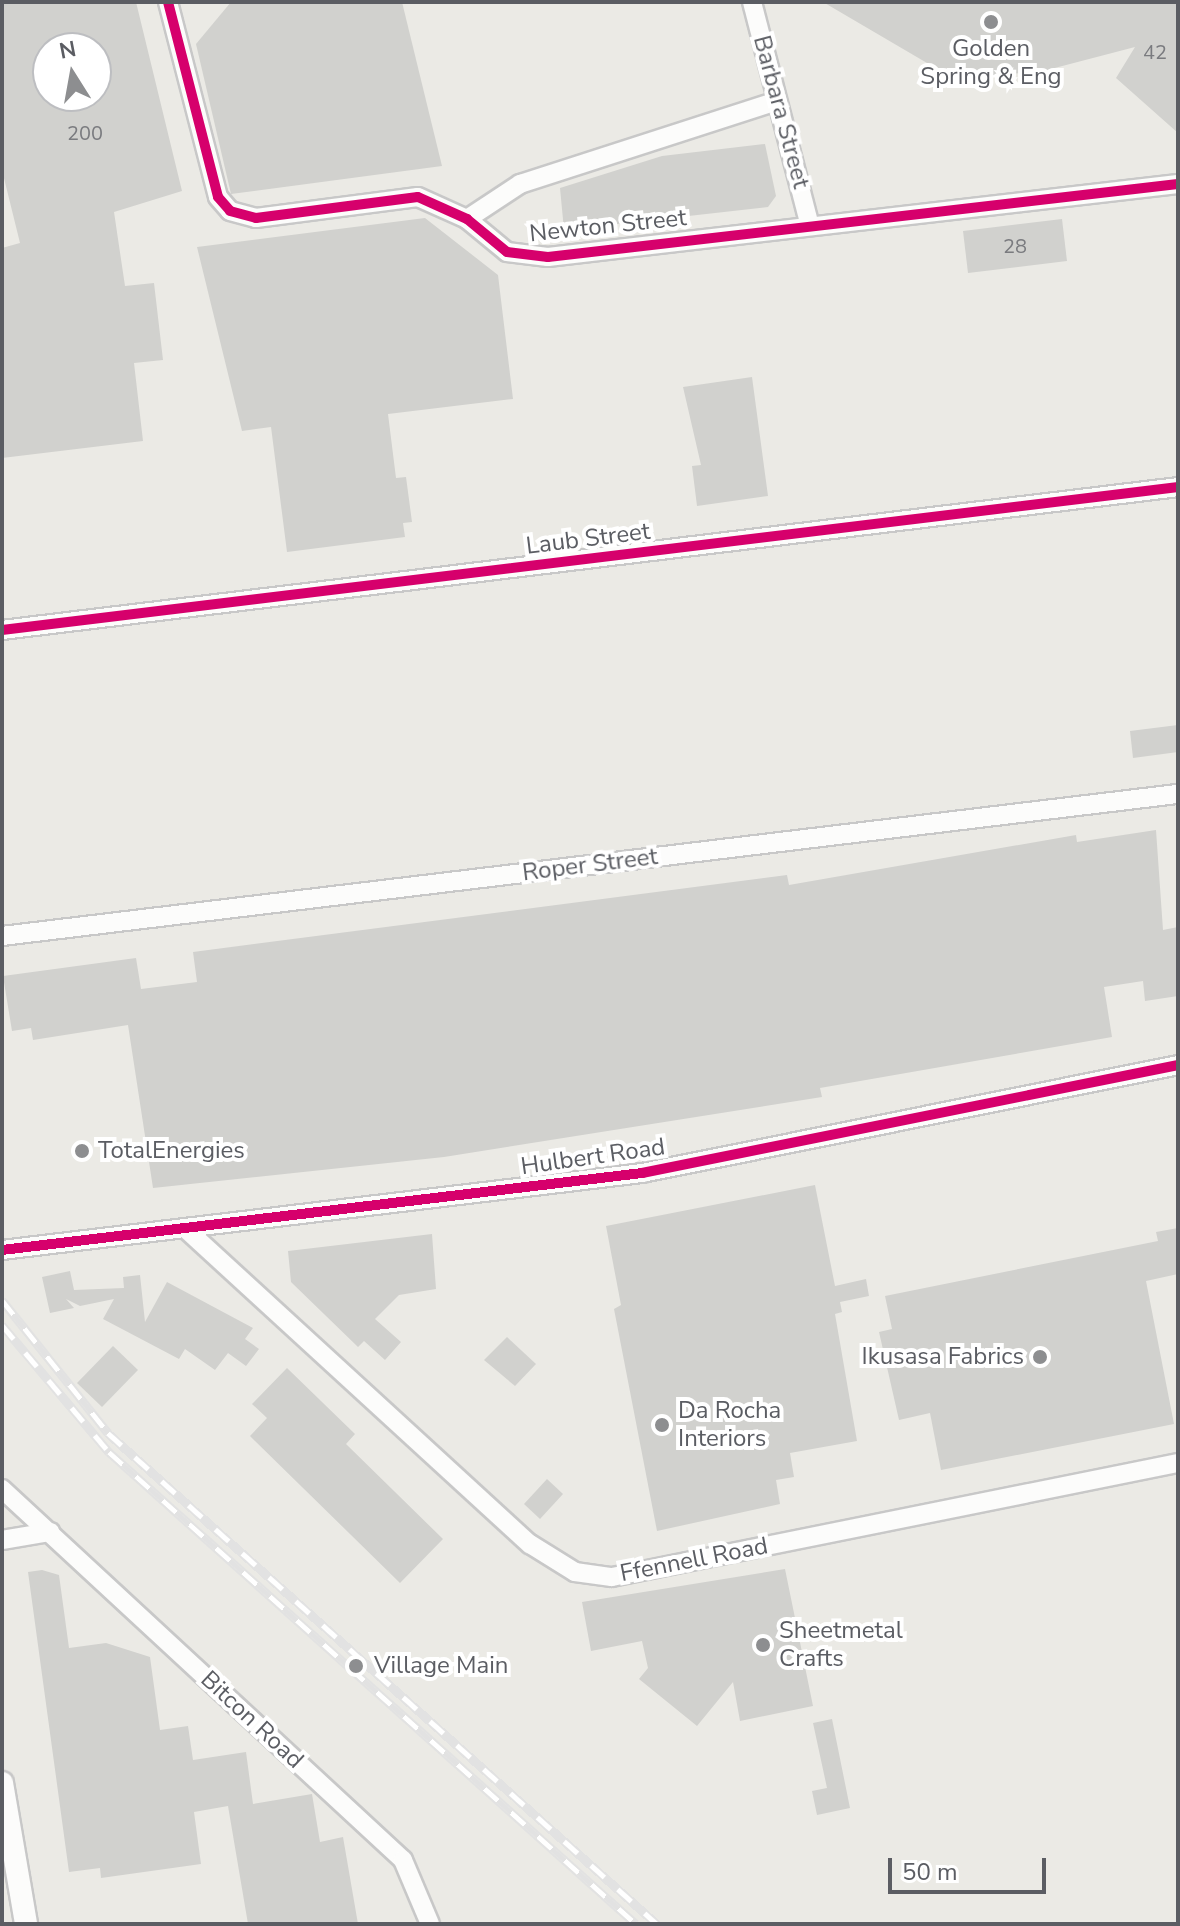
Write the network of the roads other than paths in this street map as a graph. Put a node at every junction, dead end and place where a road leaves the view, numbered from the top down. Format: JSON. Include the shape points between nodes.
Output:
{"nodes":[{"id":1,"x":168,"y":2,"type":"edge"},
{"id":2,"x":752,"y":2,"type":"edge"},
{"id":3,"x":777,"y":101,"type":"junction"},
{"id":4,"x":1178,"y":184,"type":"edge"},
{"id":5,"x":467,"y":219,"type":"junction"},
{"id":6,"x":809,"y":222,"type":"junction"},
{"id":7,"x":1178,"y":487,"type":"edge"},
{"id":8,"x":2,"y":630,"type":"edge"},
{"id":9,"x":1178,"y":794,"type":"edge"},
{"id":10,"x":2,"y":936,"type":"edge"},
{"id":11,"x":1178,"y":1065,"type":"edge"},
{"id":12,"x":188,"y":1231,"type":"junction"},
{"id":13,"x":4,"y":1251,"type":"edge"},
{"id":14,"x":1178,"y":1463,"type":"edge"},
{"id":15,"x":2,"y":1489,"type":"edge"},
{"id":16,"x":50,"y":1532,"type":"junction"},
{"id":17,"x":2,"y":1540,"type":"edge"},
{"id":18,"x":2,"y":1783,"type":"edge"},
{"id":19,"x":8,"y":1862,"type":"edge"},
{"id":20,"x":26,"y":1924,"type":"edge"},
{"id":21,"x":430,"y":1924,"type":"edge"}],
"edges":[{"from":1,"to":5,"type":"street","name":"Newton Street","via":[[218,197],[230,211],[271,216],[399,195],[440,204]]},
{"from":2,"to":3,"type":"street","name":"Barbara Street"},
{"from":3,"to":5,"type":"street","via":[[520,184]]},
{"from":3,"to":6,"type":"street","name":"Barbara Street"},
{"from":4,"to":6,"type":"street","name":"Newton Street"},
{"from":5,"to":6,"type":"street","name":"Newton Street","via":[[507,252],[548,257]]},
{"from":7,"to":8,"type":"street","name":"Laub Street"},
{"from":9,"to":10,"type":"street","name":"Roper Street"},
{"from":11,"to":12,"type":"street","name":"Hulbert Road","via":[[642,1173]]},
{"from":12,"to":13,"type":"street","name":"Hulbert Road"},
{"from":12,"to":14,"type":"street","name":"Ffennell Road","via":[[530,1544],[575,1572],[612,1577]]},
{"from":15,"to":16,"type":"street","name":"Bitcon Road"},
{"from":16,"to":17,"type":"street"},
{"from":16,"to":21,"type":"street","name":"Bitcon Road","via":[[403,1860]]},
{"from":18,"to":19,"type":"street"},
{"from":19,"to":20,"type":"street"}]}
